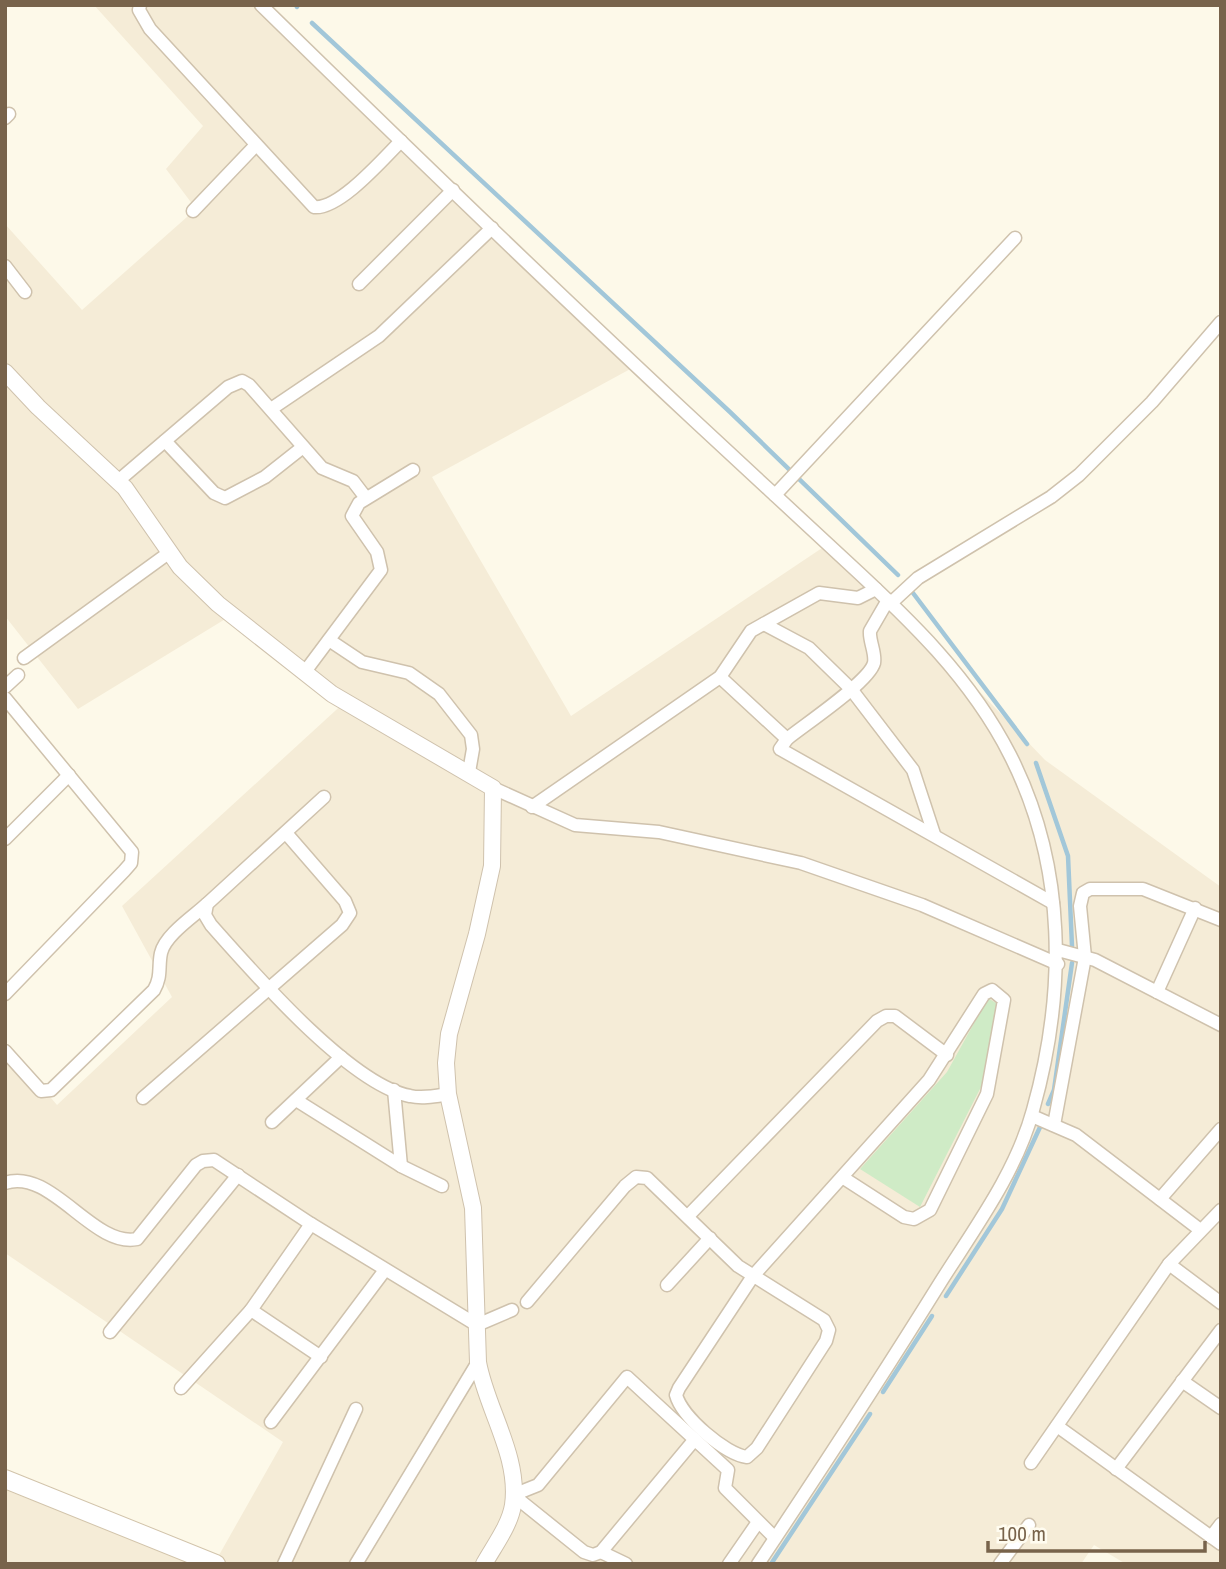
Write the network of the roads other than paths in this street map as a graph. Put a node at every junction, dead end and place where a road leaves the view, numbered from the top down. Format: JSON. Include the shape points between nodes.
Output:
{"nodes":[{"id":1,"x":140,"y":5,"type":"edge"},
{"id":2,"x":261,"y":5,"type":"edge"},
{"id":3,"x":401,"y":141,"type":"junction"},
{"id":4,"x":256,"y":145,"type":"junction"},
{"id":5,"x":453,"y":190,"type":"junction"},
{"id":6,"x":193,"y":211,"type":"dead end"},
{"id":7,"x":492,"y":228,"type":"junction"},
{"id":8,"x":1015,"y":238,"type":"dead end"},
{"id":9,"x":5,"y":266,"type":"edge"},
{"id":10,"x":359,"y":284,"type":"dead end"},
{"id":11,"x":25,"y":292,"type":"dead end"},
{"id":12,"x":1221,"y":322,"type":"edge"},
{"id":13,"x":5,"y":372,"type":"edge"},
{"id":14,"x":271,"y":409,"type":"junction"},
{"id":15,"x":164,"y":441,"type":"junction"},
{"id":16,"x":303,"y":447,"type":"junction"},
{"id":17,"x":413,"y":470,"type":"dead end"},
{"id":18,"x":118,"y":481,"type":"junction"},
{"id":19,"x":775,"y":495,"type":"junction"},
{"id":20,"x":366,"y":498,"type":"junction"},
{"id":21,"x":170,"y":552,"type":"junction"},
{"id":22,"x":876,"y":589,"type":"junction"},
{"id":23,"x":889,"y":601,"type":"junction"},
{"id":24,"x":764,"y":624,"type":"junction"},
{"id":25,"x":330,"y":640,"type":"junction"},
{"id":26,"x":24,"y":658,"type":"dead end"},
{"id":27,"x":304,"y":673,"type":"junction"},
{"id":28,"x":18,"y":675,"type":"dead end"},
{"id":29,"x":719,"y":677,"type":"junction"},
{"id":30,"x":5,"y":687,"type":"edge"},
{"id":31,"x":851,"y":690,"type":"junction"},
{"id":32,"x":5,"y":698,"type":"edge"},
{"id":33,"x":787,"y":738,"type":"junction"},
{"id":34,"x":469,"y":772,"type":"junction"},
{"id":35,"x":69,"y":775,"type":"junction"},
{"id":36,"x":493,"y":788,"type":"junction"},
{"id":37,"x":324,"y":797,"type":"dead end"},
{"id":38,"x":532,"y":807,"type":"junction"},
{"id":39,"x":286,"y":832,"type":"junction"},
{"id":40,"x":934,"y":834,"type":"junction"},
{"id":41,"x":5,"y":839,"type":"edge"},
{"id":42,"x":1053,"y":903,"type":"junction"},
{"id":43,"x":207,"y":904,"type":"junction"},
{"id":44,"x":1195,"y":908,"type":"junction"},
{"id":45,"x":1221,"y":919,"type":"edge"},
{"id":46,"x":1058,"y":950,"type":"junction"},
{"id":47,"x":1085,"y":957,"type":"junction"},
{"id":48,"x":1058,"y":964,"type":"junction"},
{"id":49,"x":269,"y":989,"type":"junction"},
{"id":50,"x":1157,"y":992,"type":"junction"},
{"id":51,"x":5,"y":994,"type":"edge"},
{"id":52,"x":1221,"y":1025,"type":"edge"},
{"id":53,"x":5,"y":1051,"type":"edge"},
{"id":54,"x":947,"y":1055,"type":"junction"},
{"id":55,"x":341,"y":1057,"type":"junction"},
{"id":56,"x":394,"y":1090,"type":"junction"},
{"id":57,"x":448,"y":1094,"type":"junction"},
{"id":58,"x":143,"y":1098,"type":"dead end"},
{"id":59,"x":296,"y":1100,"type":"junction"},
{"id":60,"x":1032,"y":1116,"type":"junction"},
{"id":61,"x":272,"y":1122,"type":"dead end"},
{"id":62,"x":1054,"y":1125,"type":"junction"},
{"id":63,"x":1221,"y":1129,"type":"edge"},
{"id":64,"x":401,"y":1166,"type":"junction"},
{"id":65,"x":238,"y":1175,"type":"junction"},
{"id":66,"x":842,"y":1177,"type":"junction"},
{"id":67,"x":5,"y":1184,"type":"edge"},
{"id":68,"x":442,"y":1186,"type":"dead end"},
{"id":69,"x":1160,"y":1199,"type":"junction"},
{"id":70,"x":1221,"y":1210,"type":"edge"},
{"id":71,"x":688,"y":1216,"type":"junction"},
{"id":72,"x":311,"y":1224,"type":"junction"},
{"id":73,"x":1199,"y":1229,"type":"junction"},
{"id":74,"x":710,"y":1238,"type":"junction"},
{"id":75,"x":1169,"y":1264,"type":"junction"},
{"id":76,"x":385,"y":1270,"type":"junction"},
{"id":77,"x":753,"y":1276,"type":"junction"},
{"id":78,"x":667,"y":1284,"type":"dead end"},
{"id":79,"x":527,"y":1302,"type":"dead end"},
{"id":80,"x":1221,"y":1303,"type":"edge"},
{"id":81,"x":251,"y":1310,"type":"junction"},
{"id":82,"x":512,"y":1310,"type":"dead end"},
{"id":83,"x":477,"y":1325,"type":"junction"},
{"id":84,"x":1221,"y":1329,"type":"edge"},
{"id":85,"x":110,"y":1332,"type":"dead end"},
{"id":86,"x":321,"y":1357,"type":"junction"},
{"id":87,"x":478,"y":1362,"type":"junction"},
{"id":88,"x":1182,"y":1381,"type":"junction"},
{"id":89,"x":181,"y":1388,"type":"dead end"},
{"id":90,"x":1221,"y":1408,"type":"edge"},
{"id":91,"x":356,"y":1409,"type":"dead end"},
{"id":92,"x":271,"y":1422,"type":"dead end"},
{"id":93,"x":1057,"y":1426,"type":"junction"},
{"id":94,"x":695,"y":1439,"type":"junction"},
{"id":95,"x":1031,"y":1463,"type":"dead end"},
{"id":96,"x":1116,"y":1469,"type":"junction"},
{"id":97,"x":5,"y":1479,"type":"edge"},
{"id":98,"x":513,"y":1495,"type":"junction"},
{"id":99,"x":758,"y":1521,"type":"junction"},
{"id":100,"x":1221,"y":1524,"type":"edge"},
{"id":101,"x":1029,"y":1525,"type":"dead end"},
{"id":102,"x":775,"y":1538,"type":"junction"},
{"id":103,"x":1216,"y":1540,"type":"edge"},
{"id":104,"x":601,"y":1552,"type":"junction"},
{"id":105,"x":216,"y":1564,"type":"edge"},
{"id":106,"x":284,"y":1564,"type":"edge"},
{"id":107,"x":356,"y":1564,"type":"edge"},
{"id":108,"x":484,"y":1564,"type":"edge"},
{"id":109,"x":626,"y":1564,"type":"edge"},
{"id":110,"x":729,"y":1564,"type":"edge"},
{"id":111,"x":758,"y":1564,"type":"edge"},
{"id":112,"x":1000,"y":1564,"type":"edge"}],
"edges":[{"from":1,"to":4,"type":"street","via":[[150,29]]},
{"from":2,"to":3,"type":"street"},
{"from":3,"to":4,"type":"street","via":[[344,195],[322,208],[309,202]]},
{"from":3,"to":5,"type":"street"},
{"from":4,"to":6,"type":"street"},
{"from":5,"to":7,"type":"street"},
{"from":5,"to":10,"type":"street"},
{"from":7,"to":14,"type":"street","via":[[379,336]]},
{"from":7,"to":19,"type":"street"},
{"from":8,"to":19,"type":"street"},
{"from":9,"to":11,"type":"street"},
{"from":12,"to":23,"type":"street","via":[[1152,402],[1079,475]]},
{"from":13,"to":18,"type":"street"},
{"from":14,"to":15,"type":"street","via":[[249,385],[234,383]]},
{"from":14,"to":16,"type":"street"},
{"from":15,"to":16,"type":"street","via":[[214,493],[225,498],[265,477]]},
{"from":15,"to":18,"type":"street"},
{"from":16,"to":20,"type":"street","via":[[322,468],[353,481]]},
{"from":17,"to":20,"type":"street"},
{"from":18,"to":21,"type":"street"},
{"from":19,"to":22,"type":"street"},
{"from":20,"to":25,"type":"street","via":[[352,516],[377,552],[381,570]]},
{"from":21,"to":26,"type":"street"},
{"from":21,"to":27,"type":"street","via":[[200,588]]},
{"from":22,"to":23,"type":"street"},
{"from":22,"to":24,"type":"street","via":[[858,598],[819,593]]},
{"from":23,"to":31,"type":"street","via":[[870,631],[873,665]]},
{"from":23,"to":42,"type":"street","via":[[976,697],[1012,758],[1040,838]]},
{"from":24,"to":29,"type":"street","via":[[751,631]]},
{"from":24,"to":31,"type":"street","via":[[809,648]]},
{"from":25,"to":27,"type":"street"},
{"from":25,"to":34,"type":"street","via":[[362,662],[409,673],[439,694],[471,735]]},
{"from":27,"to":34,"type":"street","via":[[365,716]]},
{"from":28,"to":30,"type":"street"},
{"from":29,"to":33,"type":"street"},
{"from":29,"to":38,"type":"street"},
{"from":31,"to":33,"type":"street"},
{"from":31,"to":40,"type":"street","via":[[913,770]]},
{"from":32,"to":35,"type":"street"},
{"from":33,"to":40,"type":"street","via":[[780,750]]},
{"from":34,"to":36,"type":"street"},
{"from":35,"to":41,"type":"street"},
{"from":35,"to":51,"type":"street","via":[[127,843],[131,863]]},
{"from":36,"to":38,"type":"street"},
{"from":36,"to":57,"type":"street","via":[[492,866],[449,1034]]},
{"from":37,"to":39,"type":"street"},
{"from":38,"to":48,"type":"street","via":[[575,825],[659,832],[801,863],[922,905]]},
{"from":39,"to":43,"type":"street"},
{"from":39,"to":49,"type":"street","via":[[345,901],[350,913]]},
{"from":40,"to":42,"type":"street"},
{"from":42,"to":46,"type":"street"},
{"from":43,"to":49,"type":"street","via":[[205,915],[211,925]]},
{"from":43,"to":53,"type":"street","via":[[165,944],[154,990],[51,1090],[41,1091]]},
{"from":44,"to":45,"type":"street"},
{"from":44,"to":47,"type":"street","via":[[1143,889],[1090,889],[1080,899]]},
{"from":44,"to":50,"type":"street"},
{"from":46,"to":47,"type":"street"},
{"from":46,"to":48,"type":"street"},
{"from":47,"to":50,"type":"street"},
{"from":47,"to":62,"type":"street"},
{"from":48,"to":60,"type":"street","via":[[1051,1036]]},
{"from":49,"to":55,"type":"street"},
{"from":49,"to":58,"type":"street"},
{"from":50,"to":52,"type":"street"},
{"from":54,"to":66,"type":"street"},
{"from":54,"to":66,"type":"street","via":[[984,994],[1000,993],[1004,1000],[986,1094],[930,1210],[914,1219],[904,1217]]},
{"from":54,"to":71,"type":"street","via":[[895,1016],[877,1021]]},
{"from":55,"to":56,"type":"street"},
{"from":55,"to":59,"type":"street"},
{"from":56,"to":57,"type":"street","via":[[421,1097]]},
{"from":56,"to":64,"type":"street"},
{"from":57,"to":83,"type":"street","via":[[473,1208]]},
{"from":59,"to":61,"type":"street"},
{"from":59,"to":64,"type":"street"},
{"from":60,"to":62,"type":"street"},
{"from":60,"to":102,"type":"street","via":[[995,1196]]},
{"from":62,"to":69,"type":"street","via":[[1076,1135]]},
{"from":63,"to":69,"type":"street"},
{"from":64,"to":68,"type":"street"},
{"from":65,"to":67,"type":"street","via":[[214,1160],[203,1161],[137,1238],[128,1240],[110,1234],[35,1185],[16,1180]]},
{"from":65,"to":72,"type":"street"},
{"from":65,"to":85,"type":"street"},
{"from":66,"to":77,"type":"street"},
{"from":69,"to":73,"type":"street"},
{"from":70,"to":73,"type":"street"},
{"from":71,"to":74,"type":"street"},
{"from":71,"to":79,"type":"street","via":[[647,1178],[636,1177]]},
{"from":72,"to":76,"type":"street"},
{"from":72,"to":81,"type":"street"},
{"from":73,"to":75,"type":"street"},
{"from":74,"to":77,"type":"street"},
{"from":74,"to":78,"type":"street"},
{"from":75,"to":80,"type":"street"},
{"from":75,"to":93,"type":"street"},
{"from":76,"to":83,"type":"street"},
{"from":76,"to":86,"type":"street"},
{"from":77,"to":77,"type":"street","via":[[824,1320],[830,1330],[747,1457],[723,1448],[682,1409],[676,1395]]},
{"from":81,"to":86,"type":"street"},
{"from":81,"to":89,"type":"street"},
{"from":82,"to":83,"type":"street"},
{"from":83,"to":87,"type":"street"},
{"from":84,"to":88,"type":"street"},
{"from":86,"to":92,"type":"street"},
{"from":87,"to":98,"type":"street","via":[[511,1465]]},
{"from":87,"to":107,"type":"street"},
{"from":88,"to":90,"type":"street"},
{"from":88,"to":96,"type":"street"},
{"from":91,"to":106,"type":"street"},
{"from":93,"to":95,"type":"street"},
{"from":93,"to":96,"type":"street"},
{"from":94,"to":98,"type":"street","via":[[627,1377],[538,1485]]},
{"from":94,"to":99,"type":"street","via":[[729,1470],[725,1488]]},
{"from":94,"to":104,"type":"street"},
{"from":96,"to":103,"type":"street"},
{"from":97,"to":105,"type":"main road"},
{"from":98,"to":104,"type":"street","via":[[584,1552]]},
{"from":98,"to":108,"type":"street","via":[[513,1507]]},
{"from":99,"to":102,"type":"street"},
{"from":99,"to":110,"type":"street"},
{"from":100,"to":103,"type":"street"},
{"from":101,"to":112,"type":"street"},
{"from":102,"to":111,"type":"street"},
{"from":104,"to":109,"type":"street"}]}
